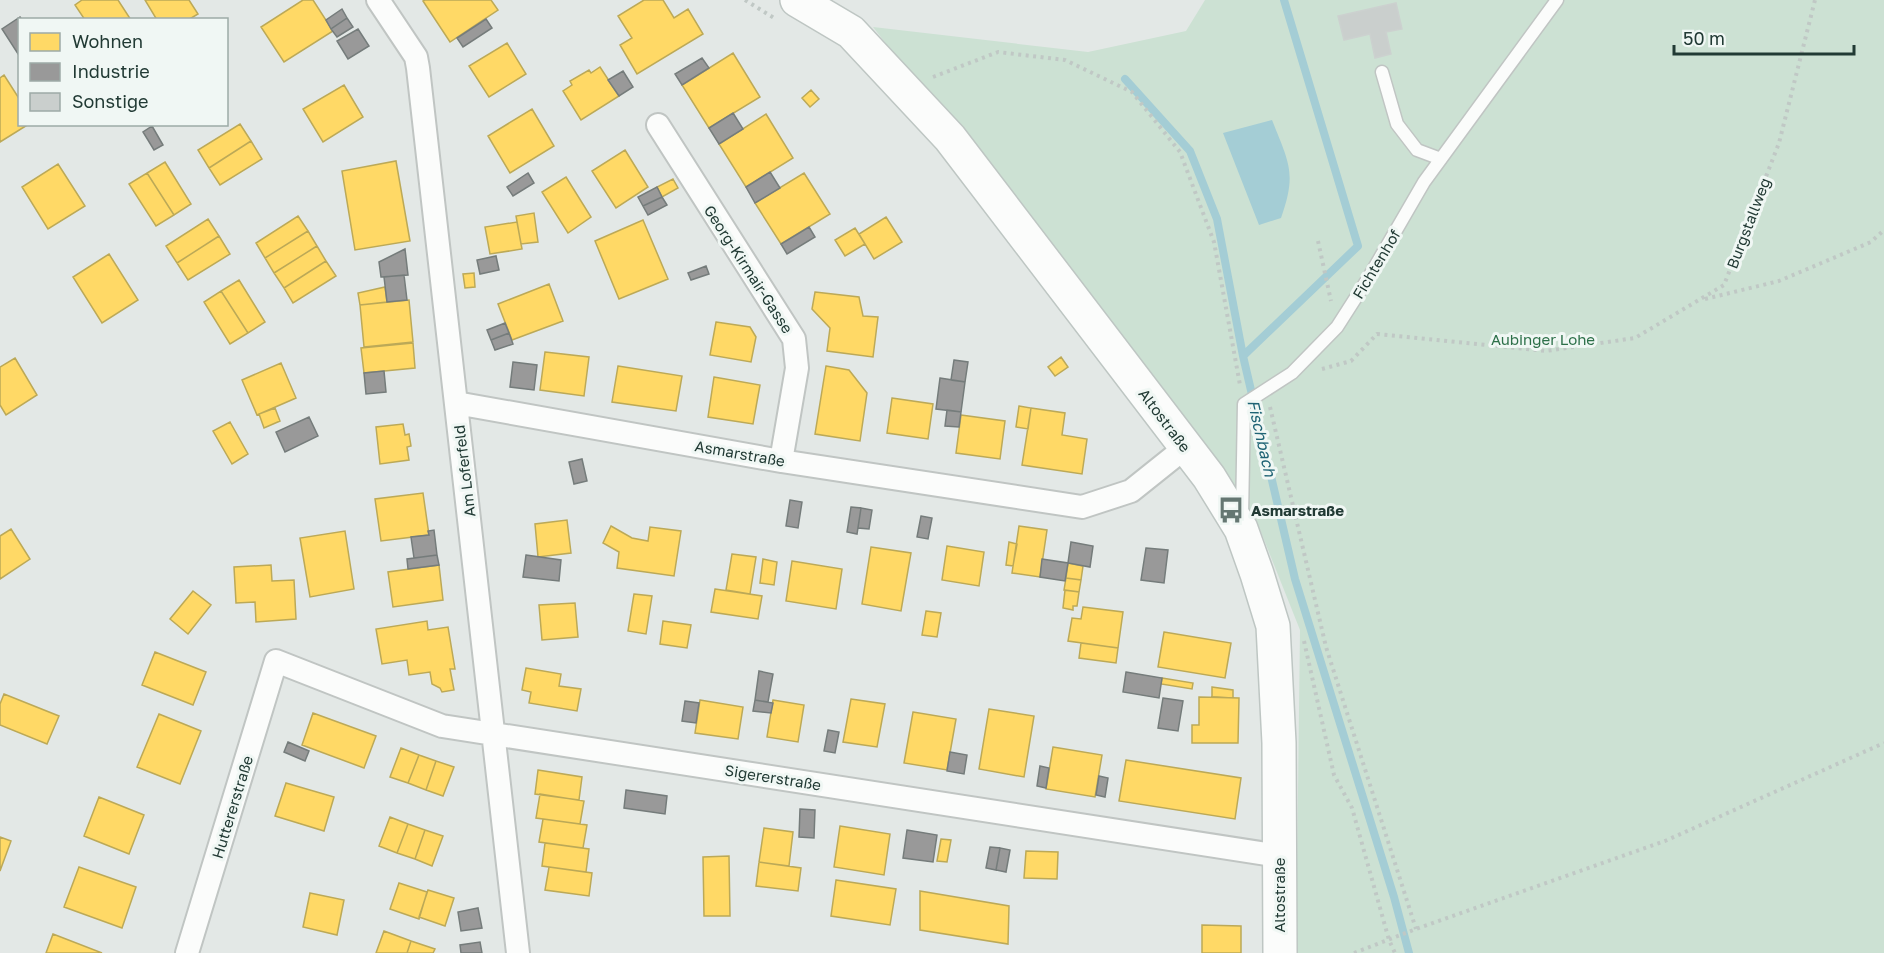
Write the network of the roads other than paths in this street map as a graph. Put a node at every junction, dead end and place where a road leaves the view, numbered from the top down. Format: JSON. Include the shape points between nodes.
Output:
{"nodes":[{"id":1,"x":378,"y":0,"type":"edge"},
{"id":2,"x":797,"y":0,"type":"edge"},
{"id":3,"x":1557,"y":0,"type":"edge"},
{"id":4,"x":1382,"y":72,"type":"dead end"},
{"id":5,"x":658,"y":125,"type":"dead end"},
{"id":6,"x":1441,"y":159,"type":"junction"},
{"id":7,"x":456,"y":403,"type":"junction"},
{"id":8,"x":1186,"y":447,"type":"junction"},
{"id":9,"x":781,"y":461,"type":"junction"},
{"id":10,"x":1241,"y":529,"type":"junction"},
{"id":11,"x":276,"y":661,"type":"joint"},
{"id":12,"x":494,"y":734,"type":"junction"},
{"id":13,"x":1280,"y":856,"type":"junction"},
{"id":14,"x":187,"y":953,"type":"edge"},
{"id":15,"x":518,"y":953,"type":"edge"},
{"id":16,"x":1280,"y":953,"type":"edge"}],
"edges":[{"from":1,"to":7,"type":"street","name":"Am Loferfeld","via":[[416,57]]},
{"from":2,"to":8,"type":"main road","name":"Altostraße","via":[[851,32],[950,138]]},
{"from":3,"to":6,"type":"lane","name":"Fichtenhof"},
{"from":4,"to":6,"type":"lane","via":[[1397,124],[1418,150]]},
{"from":5,"to":9,"type":"street","name":"Georg-Kirmair-Gasse","via":[[794,339],[797,368]]},
{"from":6,"to":10,"type":"lane","name":"Fichtenhof","via":[[1337,327],[1292,373],[1244,404]]},
{"from":7,"to":9,"type":"street","name":"Asmarstraße"},
{"from":7,"to":12,"type":"street","name":"Am Loferfeld"},
{"from":8,"to":9,"type":"street","name":"Asmarstraße","via":[[1131,491],[1082,507]]},
{"from":8,"to":10,"type":"main road","name":"Altostraße"},
{"from":10,"to":13,"type":"main road","name":"Altostraße","via":[[1273,626]]},
{"from":11,"to":12,"type":"street","name":"Sigererstraße","via":[[442,726]]},
{"from":11,"to":14,"type":"street","name":"Huttererstraße"},
{"from":12,"to":13,"type":"street","name":"Sigererstraße"},
{"from":12,"to":15,"type":"street","name":"Am Loferfeld"},
{"from":13,"to":16,"type":"main road","name":"Altostraße"}]}
